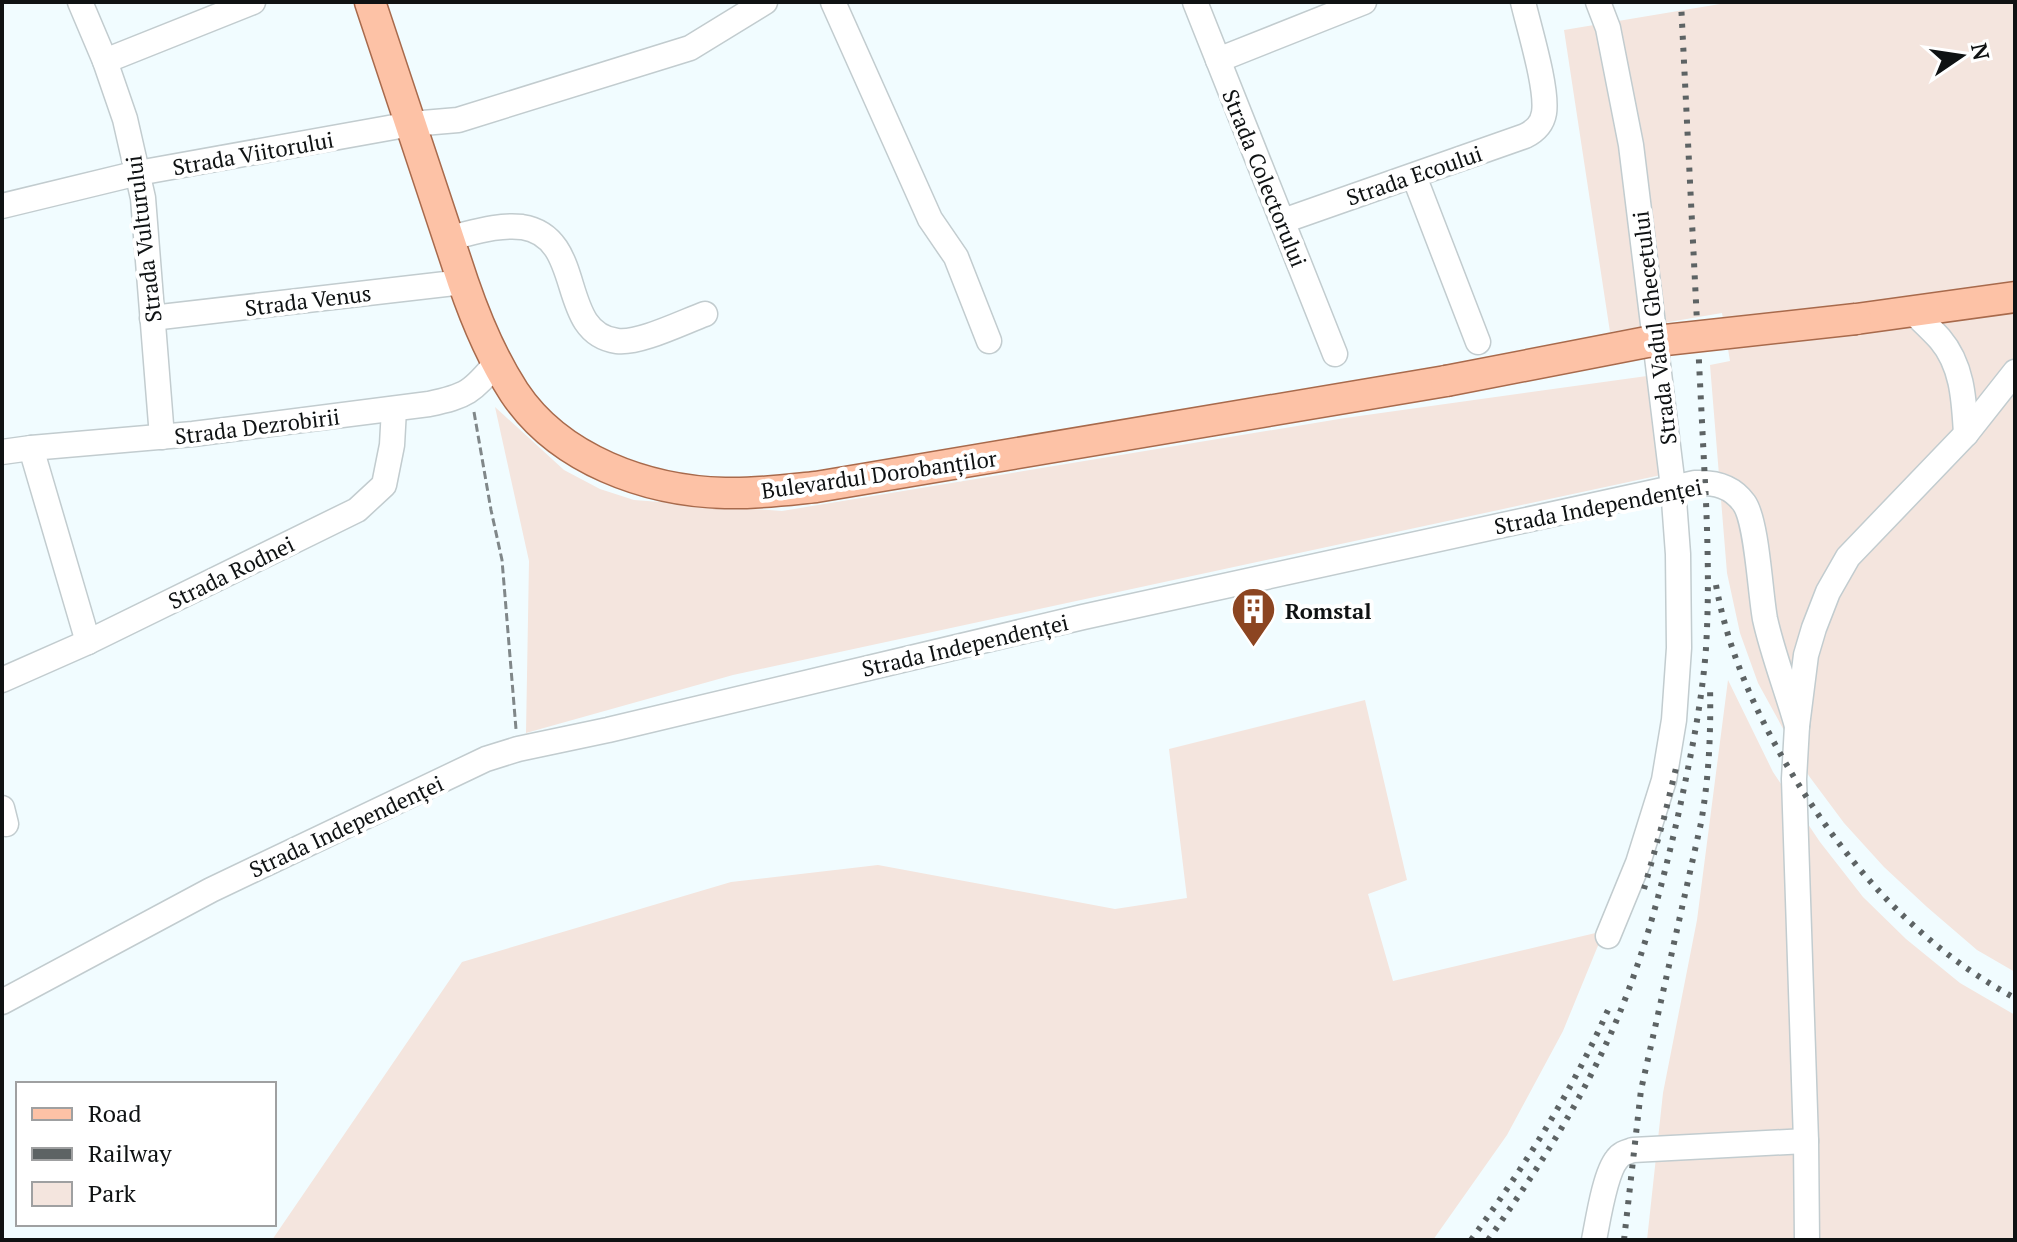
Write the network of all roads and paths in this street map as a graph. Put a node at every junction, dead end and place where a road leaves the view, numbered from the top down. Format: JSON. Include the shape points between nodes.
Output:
{"nodes":[{"id":1,"x":80,"y":2,"type":"edge"},
{"id":2,"x":253,"y":2,"type":"edge"},
{"id":3,"x":370,"y":2,"type":"edge"},
{"id":4,"x":765,"y":2,"type":"edge"},
{"id":5,"x":833,"y":2,"type":"edge"},
{"id":6,"x":1195,"y":2,"type":"edge"},
{"id":7,"x":1364,"y":2,"type":"edge"},
{"id":8,"x":1523,"y":2,"type":"edge"},
{"id":9,"x":1598,"y":2,"type":"edge"},
{"id":10,"x":1218,"y":60,"type":"junction"},
{"id":11,"x":105,"y":61,"type":"junction"},
{"id":12,"x":411,"y":124,"type":"junction"},
{"id":13,"x":138,"y":173,"type":"junction"},
{"id":14,"x":1414,"y":176,"type":"junction"},
{"id":15,"x":2,"y":206,"type":"edge"},
{"id":16,"x":1283,"y":221,"type":"junction"},
{"id":17,"x":449,"y":238,"type":"junction"},
{"id":18,"x":463,"y":282,"type":"junction"},
{"id":19,"x":2015,"y":297,"type":"edge"},
{"id":20,"x":1913,"y":312,"type":"junction"},
{"id":21,"x":705,"y":314,"type":"dead end"},
{"id":22,"x":152,"y":318,"type":"junction"},
{"id":23,"x":989,"y":341,"type":"dead end"},
{"id":24,"x":1478,"y":342,"type":"dead end"},
{"id":25,"x":1335,"y":354,"type":"dead end"},
{"id":26,"x":497,"y":362,"type":"junction"},
{"id":27,"x":2015,"y":372,"type":"edge"},
{"id":28,"x":2015,"y":391,"type":"edge"},
{"id":29,"x":464,"y":395,"type":"junction"},
{"id":30,"x":394,"y":409,"type":"junction"},
{"id":31,"x":1973,"y":427,"type":"junction"},
{"id":32,"x":162,"y":437,"type":"junction"},
{"id":33,"x":31,"y":448,"type":"junction"},
{"id":34,"x":2,"y":452,"type":"edge"},
{"id":35,"x":1673,"y":487,"type":"junction"},
{"id":36,"x":88,"y":642,"type":"junction"},
{"id":37,"x":2,"y":680,"type":"edge"},
{"id":38,"x":1797,"y":726,"type":"junction"},
{"id":39,"x":518,"y":749,"type":"junction"},
{"id":40,"x":1608,"y":936,"type":"dead end"},
{"id":41,"x":2,"y":1002,"type":"edge"},
{"id":42,"x":1806,"y":1141,"type":"junction"},
{"id":43,"x":1594,"y":1240,"type":"edge"},
{"id":44,"x":1807,"y":1240,"type":"edge"}],
"edges":[{"from":1,"to":11,"type":"street","name":"Strada Vulturului"},
{"from":2,"to":11,"type":"street"},
{"from":3,"to":12,"type":"main road","name":"Bulevardul Dorobanților"},
{"from":4,"to":12,"type":"street","name":"Strada Viitorului","via":[[690,48],[458,120]]},
{"from":5,"to":23,"type":"street","via":[[930,219],[956,257]]},
{"from":6,"to":10,"type":"street","name":"Strada Colectorului"},
{"from":7,"to":10,"type":"street"},
{"from":8,"to":14,"type":"street","name":"Strada Ecoului","via":[[1543,91],[1541,123],[1525,136]]},
{"from":9,"to":35,"type":"street","name":"Strada Vadul Ghecetului","via":[[1631,145]]},
{"from":10,"to":16,"type":"street","name":"Strada Colectorului"},
{"from":11,"to":13,"type":"street","name":"Strada Vulturului"},
{"from":12,"to":13,"type":"street","name":"Strada Viitorului"},
{"from":12,"to":17,"type":"main road","name":"Bulevardul Dorobanților"},
{"from":13,"to":15,"type":"street","name":"Strada Viitorului"},
{"from":13,"to":22,"type":"street","name":"Strada Vulturului"},
{"from":14,"to":16,"type":"street","name":"Strada Ecoului"},
{"from":14,"to":24,"type":"street"},
{"from":16,"to":25,"type":"street","name":"Strada Colectorului"},
{"from":17,"to":18,"type":"main road","name":"Bulevardul Dorobanților"},
{"from":17,"to":21,"type":"street","via":[[505,226],[536,231],[562,256],[584,322],[592,332],[618,342]]},
{"from":18,"to":22,"type":"street","name":"Strada Venus"},
{"from":18,"to":26,"type":"main road","name":"Bulevardul Dorobanților"},
{"from":19,"to":20,"type":"main road","name":"Bulevardul Dorobanților"},
{"from":20,"to":26,"type":"main road","name":"Bulevardul Dorobanților","bridge":true,"via":[[1647,342],[1446,381],[765,493],[677,488],[593,461],[536,419]]},
{"from":20,"to":31,"type":"street","via":[[1950,352]]},
{"from":22,"to":32,"type":"street","name":"Strada Vulturului"},
{"from":26,"to":29,"type":"street"},
{"from":27,"to":31,"type":"street"},
{"from":28,"to":31,"type":"street"},
{"from":29,"to":30,"type":"street","name":"Strada Dezrobirii"},
{"from":29,"to":39,"type":"path","via":[[473,410],[502,560]]},
{"from":30,"to":32,"type":"street","name":"Strada Dezrobirii"},
{"from":30,"to":36,"type":"street","name":"Strada Rodnei","via":[[384,485],[357,510]]},
{"from":31,"to":38,"type":"street","via":[[1848,557],[1814,628]]},
{"from":32,"to":33,"type":"street","name":"Strada Dezrobirii"},
{"from":33,"to":34,"type":"street","name":"Strada Dezrobirii"},
{"from":33,"to":36,"type":"street"},
{"from":35,"to":38,"type":"street","name":"Strada Independenței","via":[[1719,484],[1746,505],[1766,621]]},
{"from":35,"to":39,"type":"street","name":"Strada Independenței"},
{"from":35,"to":40,"type":"street","name":"Strada Vadul Ghecetului","via":[[1679,603],[1674,720],[1656,809]]},
{"from":36,"to":37,"type":"street","name":"Strada Rodnei"},
{"from":38,"to":42,"type":"street","via":[[1794,779]]},
{"from":39,"to":41,"type":"street","name":"Strada Independenței","via":[[486,759],[211,890]]},
{"from":42,"to":43,"type":"street","via":[[1633,1150],[1620,1155],[1608,1177]]},
{"from":42,"to":44,"type":"street"}]}
